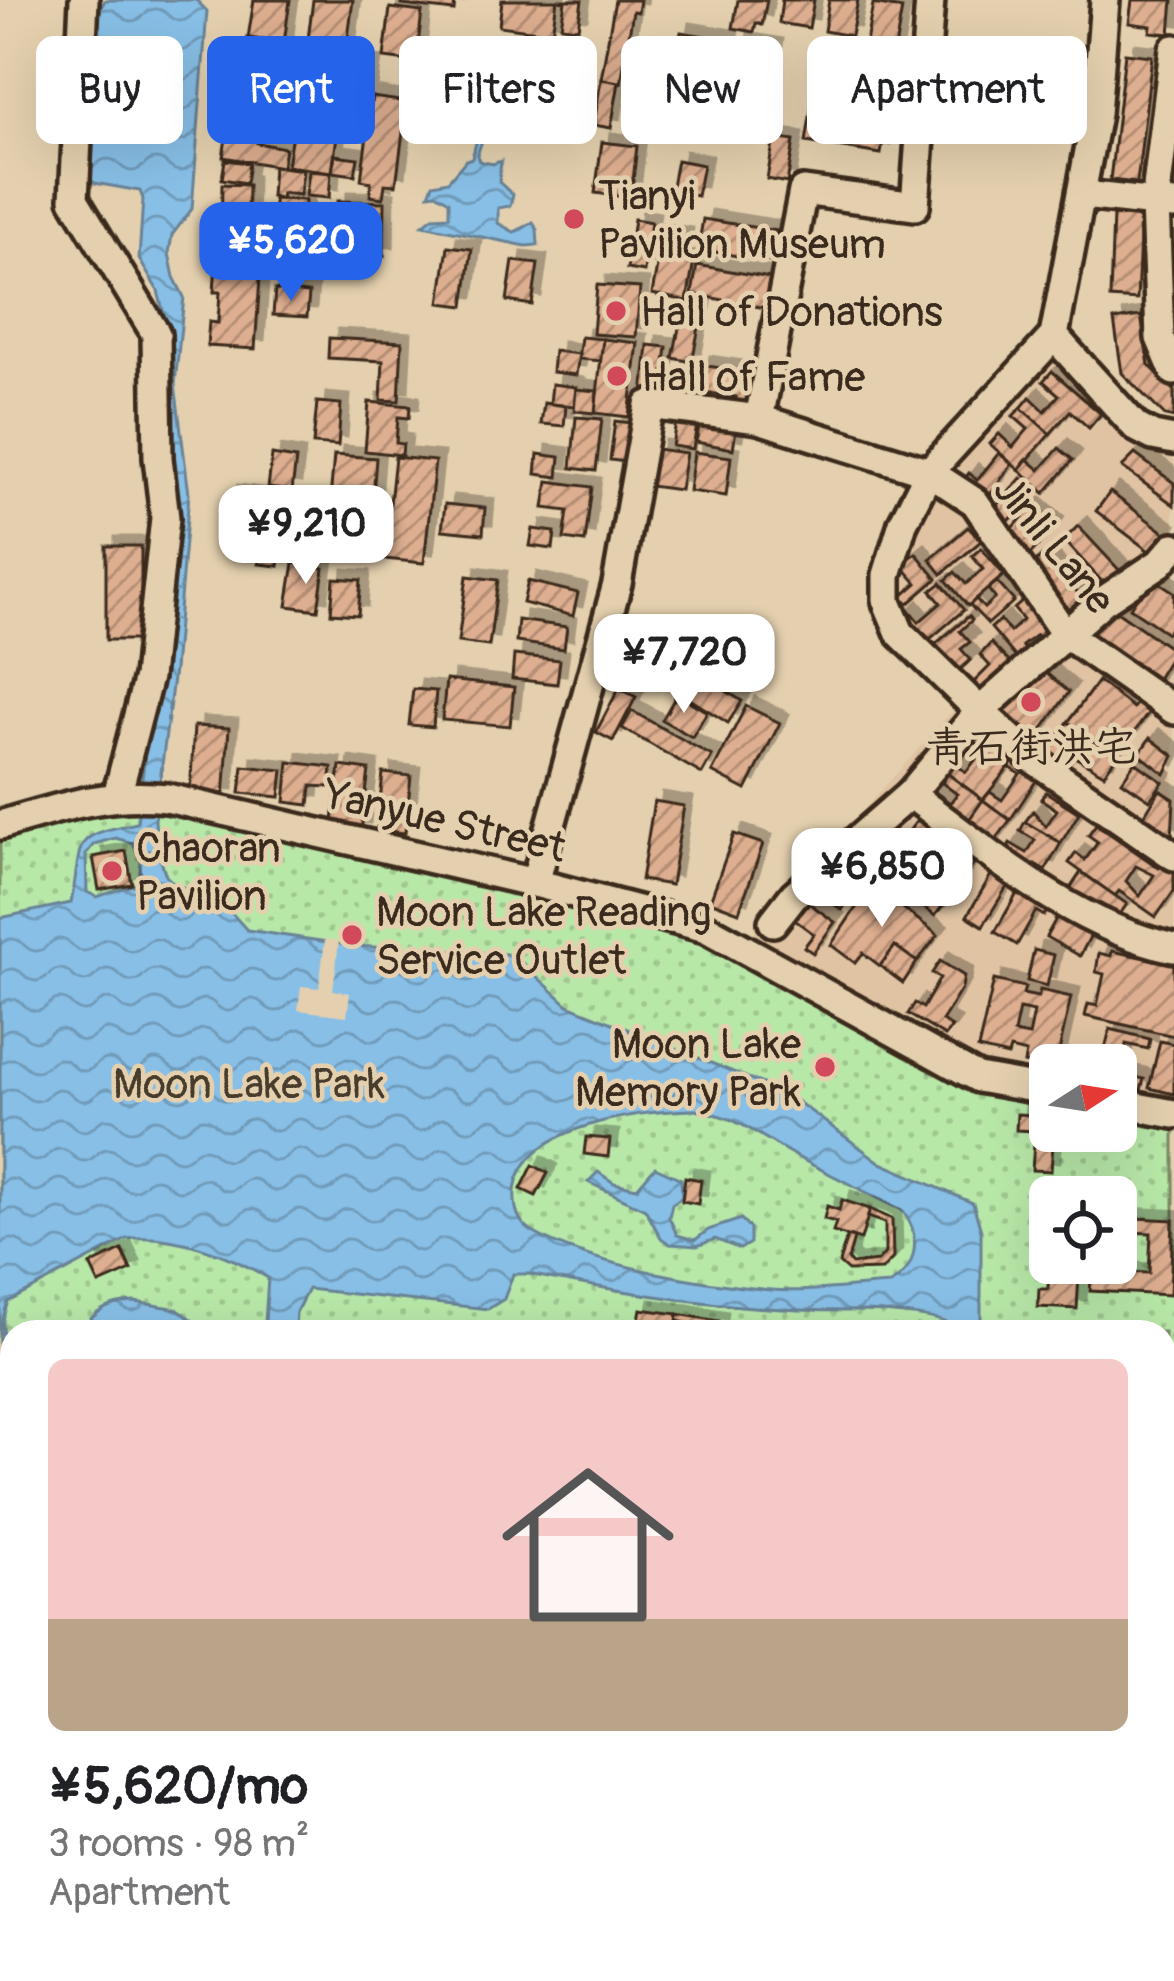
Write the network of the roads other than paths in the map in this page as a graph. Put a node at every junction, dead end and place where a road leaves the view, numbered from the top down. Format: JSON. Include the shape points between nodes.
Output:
{"nodes":[{"id":1,"x":84,"y":0,"type":"edge"},
{"id":2,"x":930,"y":0,"type":"edge"},
{"id":3,"x":1105,"y":0,"type":"edge"},
{"id":4,"x":1174,"y":49,"type":"edge"},
{"id":5,"x":1083,"y":195,"type":"junction"},
{"id":6,"x":1165,"y":204,"type":"edge"},
{"id":7,"x":1054,"y":336,"type":"junction"},
{"id":8,"x":1174,"y":371,"type":"edge"},
{"id":9,"x":759,"y":418,"type":"junction"},
{"id":10,"x":1174,"y":440,"type":"edge"},
{"id":11,"x":929,"y":472,"type":"junction"},
{"id":12,"x":1174,"y":547,"type":"edge"},
{"id":13,"x":1065,"y":634,"type":"junction"},
{"id":14,"x":1174,"y":710,"type":"edge"},
{"id":15,"x":980,"y":711,"type":"junction"},
{"id":16,"x":910,"y":794,"type":"junction"},
{"id":17,"x":122,"y":795,"type":"junction"},
{"id":18,"x":0,"y":825,"type":"edge"},
{"id":19,"x":1174,"y":856,"type":"edge"},
{"id":20,"x":535,"y":883,"type":"junction"},
{"id":21,"x":773,"y":922,"type":"dead end"},
{"id":22,"x":1174,"y":948,"type":"edge"},
{"id":23,"x":1029,"y":1087,"type":"edge"},
{"id":24,"x":1137,"y":1107,"type":"edge"},
{"id":25,"x":1174,"y":1114,"type":"edge"}],
"edges":[{"from":1,"to":17,"type":"street","via":[[74,199],[156,334],[165,518],[148,677]]},
{"from":2,"to":9,"type":"street","via":[[915,206],[802,191]]},
{"from":3,"to":5,"type":"street"},
{"from":4,"to":6,"type":"street"},
{"from":5,"to":6,"type":"street"},
{"from":5,"to":7,"type":"street"},
{"from":6,"to":8,"type":"street","via":[[1160,338]]},
{"from":7,"to":10,"type":"street","via":[[1136,427]]},
{"from":7,"to":11,"type":"street"},
{"from":9,"to":11,"type":"street","name":"Jinli Lane"},
{"from":9,"to":20,"type":"street","name":"Jinli Lane","via":[[650,404],[617,584]]},
{"from":11,"to":13,"type":"street","name":"Jinli Lane","via":[[975,502]]},
{"from":11,"to":15,"type":"street","via":[[903,523],[887,602],[900,633]]},
{"from":12,"to":13,"type":"street"},
{"from":13,"to":14,"type":"street","name":"Jinli Lane"},
{"from":13,"to":15,"type":"street"},
{"from":15,"to":16,"type":"street"},
{"from":15,"to":19,"type":"street","via":[[1033,759]]},
{"from":16,"to":21,"type":"street"},
{"from":16,"to":22,"type":"street","via":[[1061,899]]},
{"from":17,"to":18,"type":"street","name":"Yanyue Street"},
{"from":17,"to":20,"type":"street","name":"Yanyue Street","via":[[167,798]]},
{"from":20,"to":23,"type":"street","name":"Yanyue Street","via":[[706,928],[978,1078]]},
{"from":24,"to":25,"type":"street"}]}
